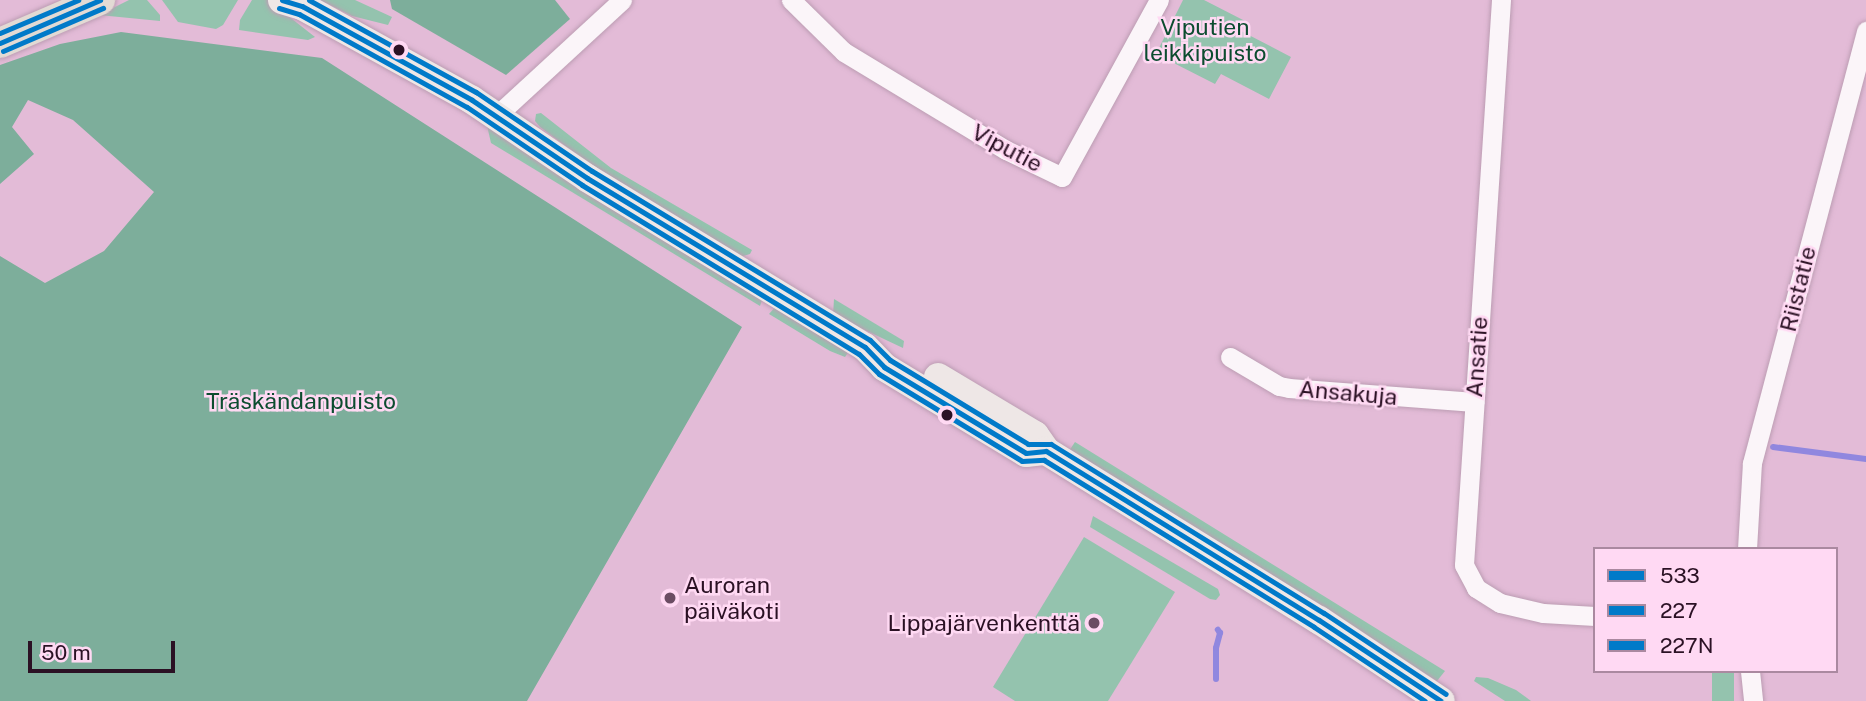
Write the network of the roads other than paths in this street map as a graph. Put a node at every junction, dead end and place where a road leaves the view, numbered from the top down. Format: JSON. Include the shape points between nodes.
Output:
{"nodes":[{"id":1,"x":100,"y":0,"type":"edge"},
{"id":2,"x":622,"y":0,"type":"edge"},
{"id":3,"x":791,"y":0,"type":"edge"},
{"id":4,"x":1158,"y":0,"type":"edge"},
{"id":5,"x":1501,"y":0,"type":"edge"},
{"id":6,"x":294,"y":2,"type":"edge"},
{"id":7,"x":60,"y":9,"type":"edge"},
{"id":8,"x":1866,"y":31,"type":"edge"},
{"id":9,"x":0,"y":43,"type":"edge"},
{"id":10,"x":496,"y":116,"type":"junction"},
{"id":11,"x":1230,"y":356,"type":"dead end"},
{"id":12,"x":1474,"y":402,"type":"junction"},
{"id":13,"x":1747,"y":547,"type":"edge"},
{"id":14,"x":1593,"y":615,"type":"edge"},
{"id":15,"x":1750,"y":673,"type":"edge"},
{"id":16,"x":1441,"y":701,"type":"edge"},
{"id":17,"x":1753,"y":701,"type":"edge"}],
"edges":[{"from":1,"to":7,"type":"main road"},
{"from":2,"to":10,"type":"street"},
{"from":3,"to":4,"type":"street","name":"Viputie","via":[[844,52],[1006,150],[1062,177]]},
{"from":5,"to":12,"type":"street","name":"Ansatie"},
{"from":6,"to":10,"type":"main road"},
{"from":7,"to":9,"type":"main road"},
{"from":8,"to":13,"type":"street","name":"Riistatie","via":[[1752,463]]},
{"from":10,"to":16,"type":"main road","via":[[587,178],[865,347],[892,351],[1035,435],[1046,451]]},
{"from":11,"to":12,"type":"street","name":"Ansakuja","via":[[1289,388]]},
{"from":12,"to":14,"type":"street","name":"Ansatie","via":[[1464,565],[1476,588],[1500,603],[1543,613]]},
{"from":15,"to":17,"type":"street"}]}
